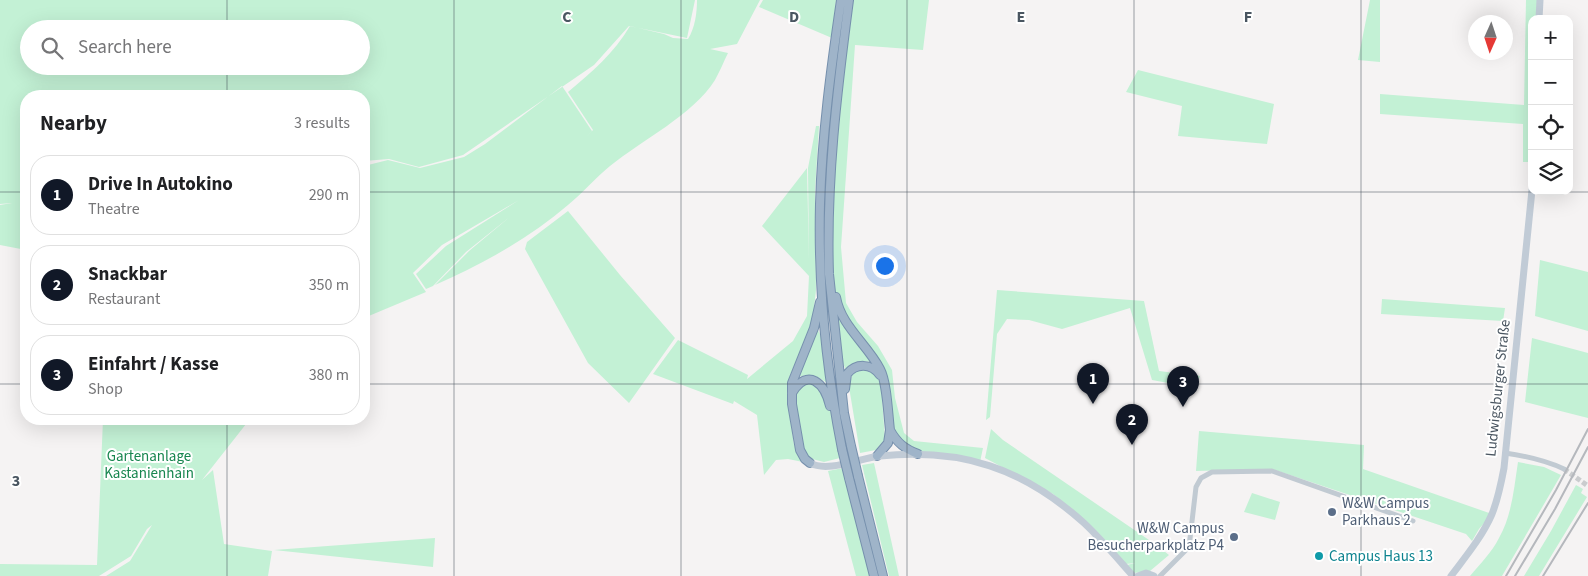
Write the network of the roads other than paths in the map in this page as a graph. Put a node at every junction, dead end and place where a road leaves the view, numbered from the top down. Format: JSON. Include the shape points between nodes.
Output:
{"nodes":[{"id":1,"x":841,"y":0,"type":"edge"},
{"id":2,"x":849,"y":0,"type":"edge"},
{"id":3,"x":1540,"y":0,"type":"edge"},
{"id":4,"x":1539,"y":15,"type":"edge"},
{"id":5,"x":1531,"y":195,"type":"edge"},
{"id":6,"x":829,"y":274,"type":"junction"},
{"id":7,"x":822,"y":295,"type":"junction"},
{"id":8,"x":884,"y":381,"type":"junction"},
{"id":9,"x":792,"y":393,"type":"junction"},
{"id":10,"x":835,"y":413,"type":"junction"},
{"id":11,"x":844,"y":413,"type":"junction"},
{"id":12,"x":890,"y":430,"type":"junction"},
{"id":13,"x":1505,"y":453,"type":"junction"},
{"id":14,"x":918,"y":454,"type":"junction"},
{"id":15,"x":877,"y":456,"type":"junction"},
{"id":16,"x":810,"y":463,"type":"joint"},
{"id":17,"x":1564,"y":469,"type":"tunnel mouth"},
{"id":18,"x":854,"y":477,"type":"junction"},
{"id":19,"x":1413,"y":520,"type":"dead end"},
{"id":20,"x":874,"y":576,"type":"edge"},
{"id":21,"x":883,"y":576,"type":"edge"},
{"id":22,"x":1133,"y":576,"type":"edge"},
{"id":23,"x":1138,"y":576,"type":"edge"},
{"id":24,"x":1154,"y":576,"type":"edge"},
{"id":25,"x":1160,"y":576,"type":"edge"},
{"id":26,"x":1451,"y":576,"type":"edge"}],
"edges":[{"from":1,"to":7,"type":"highway","via":[[831,70],[820,203]]},
{"from":2,"to":6,"type":"highway","via":[[832,144],[828,207]]},
{"from":3,"to":4,"type":"main road"},
{"from":5,"to":13,"type":"main road","name":"Ludwigsburger Straße"},
{"from":6,"to":8,"type":"highway","via":[[837,305],[882,371]]},
{"from":6,"to":11,"type":"highway"},
{"from":7,"to":9,"type":"highway","via":[[814,328],[792,382]]},
{"from":7,"to":10,"type":"highway"},
{"from":8,"to":11,"type":"highway","via":[[870,367],[862,365],[851,370],[846,380]]},
{"from":8,"to":12,"type":"highway"},
{"from":9,"to":10,"type":"highway","via":[[800,382],[814,380],[825,390]]},
{"from":9,"to":16,"type":"highway","via":[[800,450]]},
{"from":10,"to":18,"type":"highway","bridge":true,"via":[[842,449]]},
{"from":11,"to":18,"type":"highway","bridge":true},
{"from":12,"to":14,"type":"highway","via":[[907,450]]},
{"from":12,"to":15,"type":"highway","via":[[888,443]]},
{"from":13,"to":17,"type":"street","via":[[1534,458]]},
{"from":13,"to":26,"type":"main road","name":"Ludwigsburger Straße","via":[[1500,490],[1492,514]]},
{"from":14,"to":15,"type":"main road"},
{"from":14,"to":22,"type":"main road","via":[[980,462],[1034,486],[1083,523]]},
{"from":15,"to":16,"type":"main road","via":[[825,467]]},
{"from":18,"to":20,"type":"highway"},
{"from":18,"to":21,"type":"highway"},
{"from":19,"to":25,"type":"street","via":[[1272,472],[1212,472],[1201,478],[1196,487],[1189,547]]},
{"from":23,"to":24,"type":"main road","via":[[1146,573]]}]}
